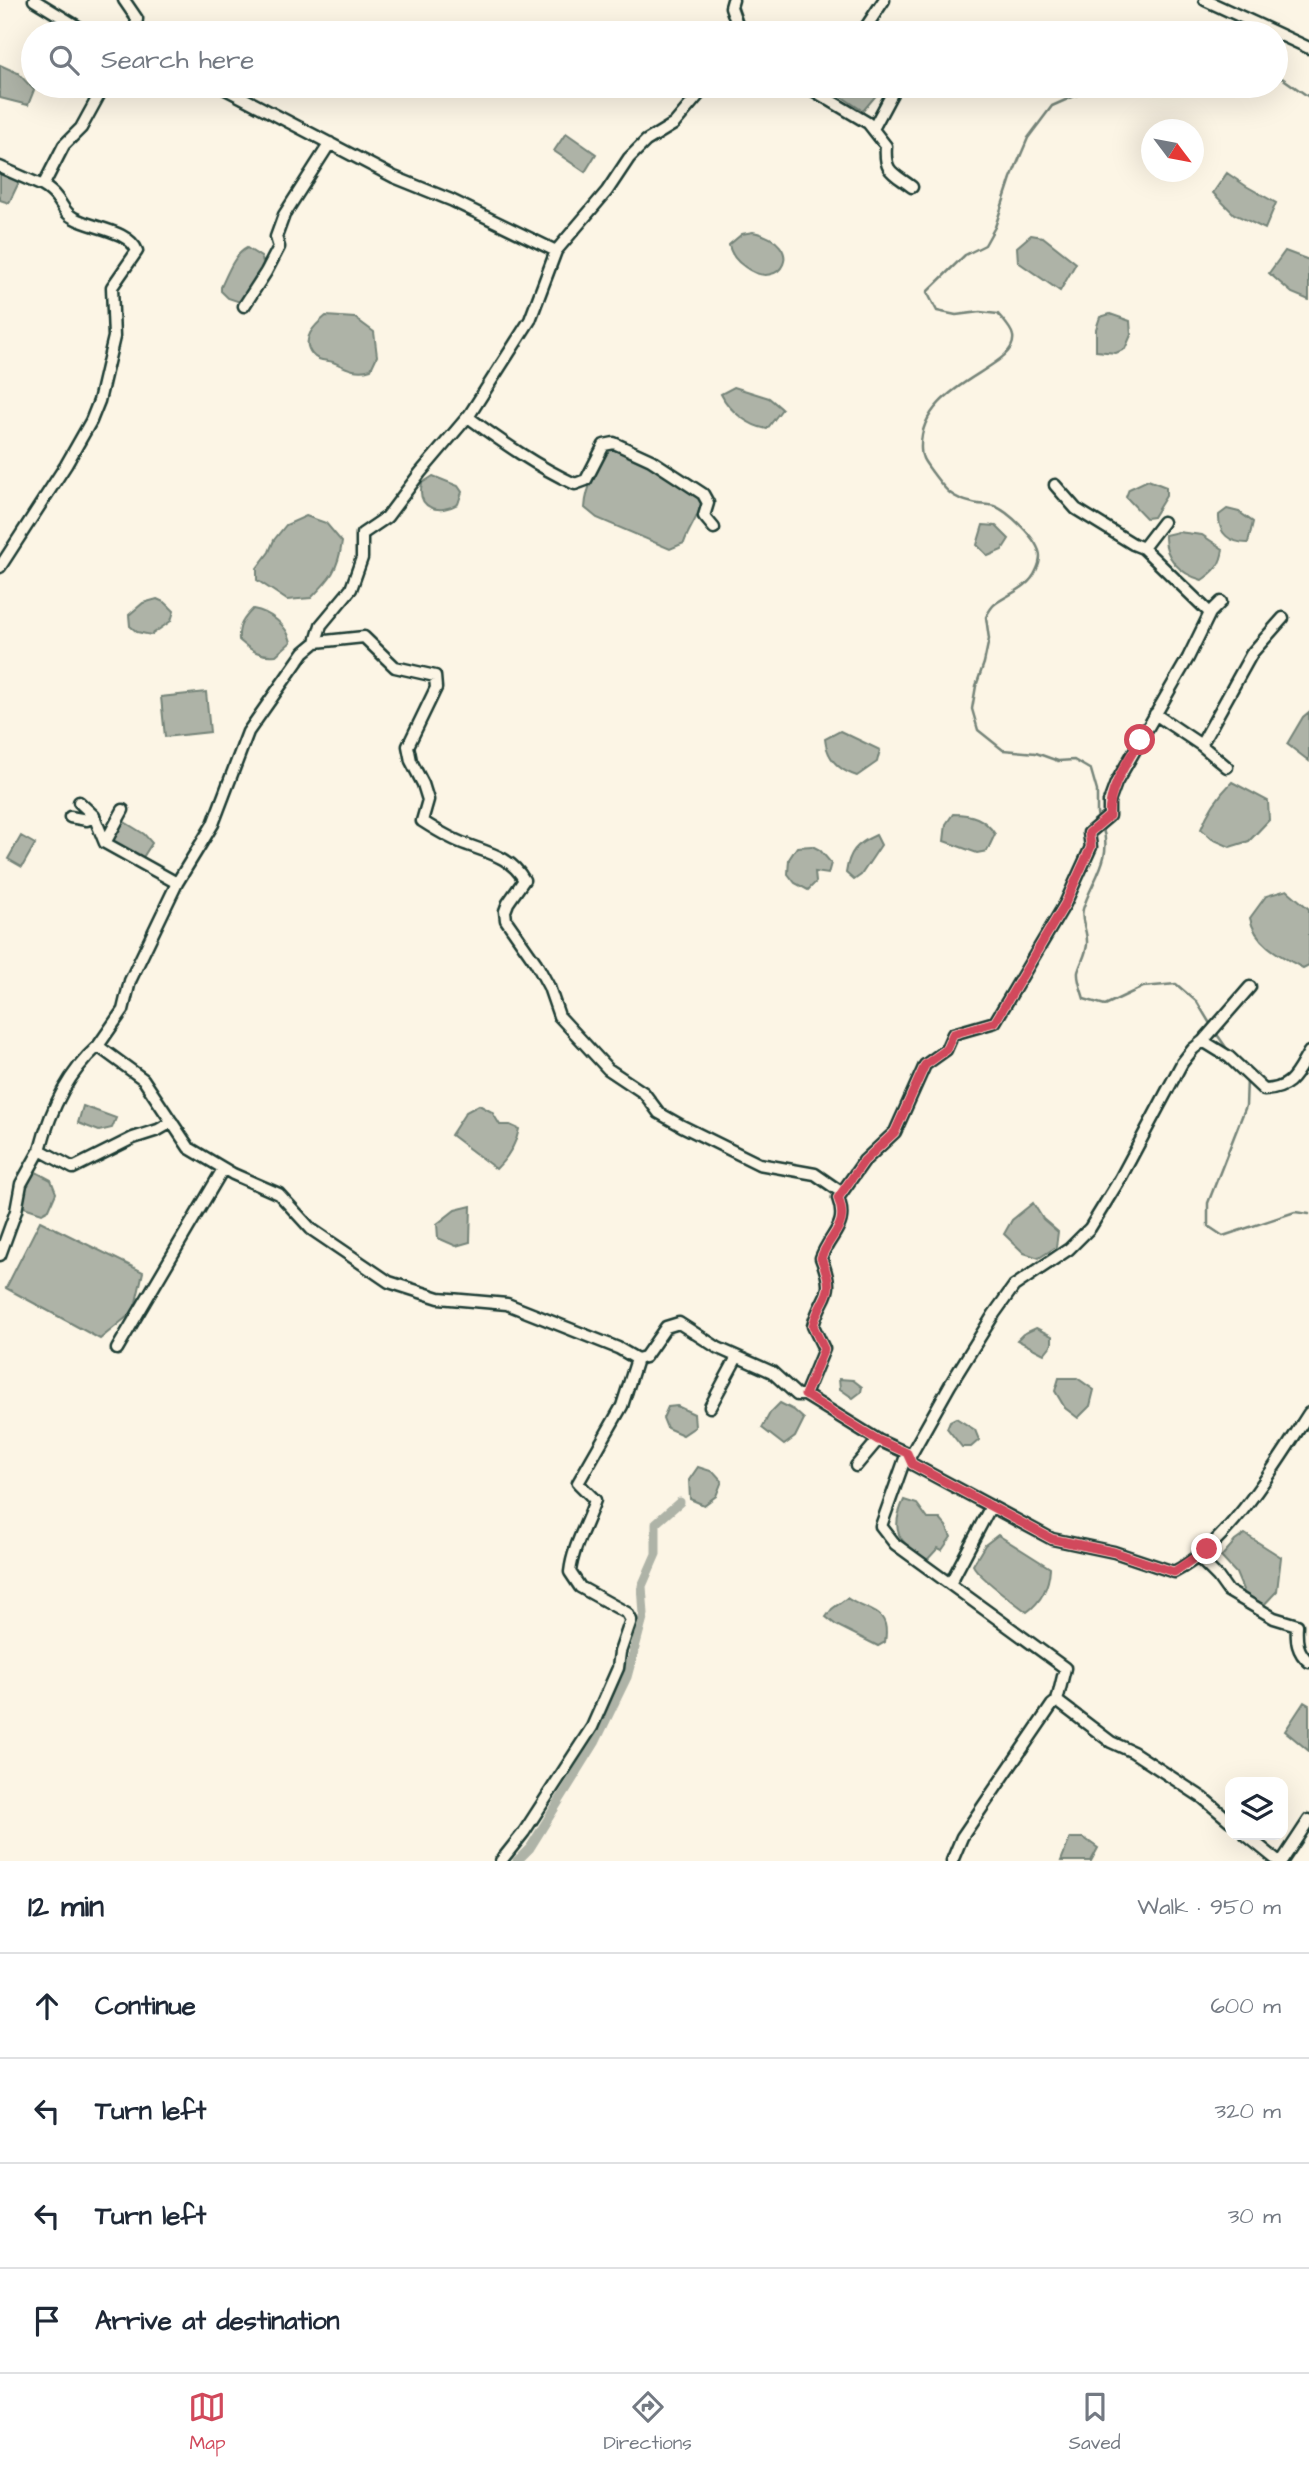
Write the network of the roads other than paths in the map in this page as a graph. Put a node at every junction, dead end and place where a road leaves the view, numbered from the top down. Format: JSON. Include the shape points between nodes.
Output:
{"nodes":[{"id":1,"x":34,"y":0,"type":"edge"},
{"id":2,"x":124,"y":0,"type":"edge"},
{"id":3,"x":733,"y":0,"type":"edge"},
{"id":4,"x":884,"y":0,"type":"edge"},
{"id":5,"x":1205,"y":0,"type":"edge"},
{"id":6,"x":68,"y":21,"type":"edge"},
{"id":7,"x":137,"y":21,"type":"edge"},
{"id":8,"x":736,"y":21,"type":"edge"},
{"id":9,"x":870,"y":21,"type":"edge"},
{"id":10,"x":1250,"y":21,"type":"edge"},
{"id":11,"x":1288,"y":38,"type":"edge"},
{"id":12,"x":1309,"y":48,"type":"edge"},
{"id":13,"x":97,"y":98,"type":"edge"},
{"id":14,"x":243,"y":98,"type":"edge"},
{"id":15,"x":696,"y":98,"type":"edge"},
{"id":16,"x":826,"y":98,"type":"edge"},
{"id":17,"x":890,"y":98,"type":"edge"},
{"id":18,"x":873,"y":129,"type":"junction"},
{"id":19,"x":330,"y":143,"type":"junction"},
{"id":20,"x":0,"y":167,"type":"edge"},
{"id":21,"x":43,"y":186,"type":"junction"},
{"id":22,"x":912,"y":187,"type":"dead end"},
{"id":23,"x":556,"y":251,"type":"junction"},
{"id":24,"x":244,"y":306,"type":"dead end"},
{"id":25,"x":468,"y":417,"type":"junction"},
{"id":26,"x":1055,"y":485,"type":"dead end"},
{"id":27,"x":1163,"y":522,"type":"dead end"},
{"id":28,"x":714,"y":528,"type":"dead end"},
{"id":29,"x":1143,"y":548,"type":"junction"},
{"id":30,"x":0,"y":567,"type":"edge"},
{"id":31,"x":1221,"y":602,"type":"dead end"},
{"id":32,"x":1210,"y":613,"type":"junction"},
{"id":33,"x":1283,"y":618,"type":"dead end"},
{"id":34,"x":316,"y":642,"type":"junction"},
{"id":35,"x":1155,"y":714,"type":"junction"},
{"id":36,"x":1200,"y":745,"type":"junction"},
{"id":37,"x":1227,"y":767,"type":"dead end"},
{"id":38,"x":79,"y":802,"type":"dead end"},
{"id":39,"x":123,"y":810,"type":"dead end"},
{"id":40,"x":94,"y":816,"type":"junction"},
{"id":41,"x":70,"y":817,"type":"dead end"},
{"id":42,"x":105,"y":843,"type":"junction"},
{"id":43,"x":177,"y":884,"type":"junction"},
{"id":44,"x":1250,"y":987,"type":"dead end"},
{"id":45,"x":1203,"y":1041,"type":"junction"},
{"id":46,"x":98,"y":1046,"type":"junction"},
{"id":47,"x":1309,"y":1052,"type":"edge"},
{"id":48,"x":172,"y":1122,"type":"junction"},
{"id":49,"x":40,"y":1150,"type":"junction"},
{"id":50,"x":223,"y":1169,"type":"junction"},
{"id":51,"x":841,"y":1192,"type":"junction"},
{"id":52,"x":0,"y":1255,"type":"edge"},
{"id":53,"x":117,"y":1349,"type":"dead end"},
{"id":54,"x":737,"y":1357,"type":"junction"},
{"id":55,"x":637,"y":1359,"type":"junction"},
{"id":56,"x":805,"y":1395,"type":"junction"},
{"id":57,"x":710,"y":1408,"type":"dead end"},
{"id":58,"x":1309,"y":1413,"type":"edge"},
{"id":59,"x":878,"y":1440,"type":"junction"},
{"id":60,"x":908,"y":1456,"type":"junction"},
{"id":61,"x":856,"y":1466,"type":"dead end"},
{"id":62,"x":991,"y":1506,"type":"junction"},
{"id":63,"x":1196,"y":1556,"type":"junction"},
{"id":64,"x":951,"y":1582,"type":"junction"},
{"id":65,"x":1309,"y":1662,"type":"edge"},
{"id":66,"x":1057,"y":1701,"type":"junction"},
{"id":67,"x":1225,"y":1817,"type":"edge"},
{"id":68,"x":1309,"y":1820,"type":"edge"},
{"id":69,"x":1253,"y":1840,"type":"edge"},
{"id":70,"x":501,"y":1861,"type":"edge"},
{"id":71,"x":952,"y":1861,"type":"edge"},
{"id":72,"x":1280,"y":1861,"type":"edge"}],
"edges":[{"from":1,"to":6,"type":"street"},
{"from":2,"to":7,"type":"street"},
{"from":3,"to":8,"type":"street"},
{"from":4,"to":9,"type":"street"},
{"from":5,"to":10,"type":"street"},
{"from":11,"to":12,"type":"street"},
{"from":13,"to":21,"type":"street","via":[[81,128],[64,145]]},
{"from":14,"to":19,"type":"street"},
{"from":15,"to":23,"type":"street","via":[[674,124],[629,158]]},
{"from":16,"to":18,"type":"street"},
{"from":17,"to":18,"type":"street"},
{"from":18,"to":22,"type":"street","via":[[886,146],[884,160],[890,170]]},
{"from":19,"to":23,"type":"street"},
{"from":19,"to":24,"type":"street","via":[[284,215],[276,237],[279,247]]},
{"from":20,"to":21,"type":"street"},
{"from":21,"to":30,"type":"street","via":[[57,197],[65,213],[129,240],[137,251],[112,287],[114,337],[99,401],[66,466]]},
{"from":23,"to":25,"type":"street","via":[[530,320]]},
{"from":25,"to":28,"type":"street","via":[[510,449],[575,484],[586,480],[604,446],[614,443],[623,447],[703,494],[708,503],[704,516]]},
{"from":25,"to":34,"type":"street","via":[[387,517],[362,534],[362,558],[351,589],[321,625]]},
{"from":26,"to":29,"type":"street","via":[[1076,509]]},
{"from":27,"to":29,"type":"street"},
{"from":29,"to":32,"type":"street"},
{"from":31,"to":32,"type":"street"},
{"from":32,"to":35,"type":"street"},
{"from":33,"to":36,"type":"street","via":[[1252,653]]},
{"from":34,"to":43,"type":"street","via":[[304,652],[248,732],[213,824]]},
{"from":34,"to":51,"type":"street","via":[[364,637],[395,667],[435,676],[436,688],[408,746],[428,800],[422,821],[466,845],[485,849],[519,871],[524,880],[508,903],[506,920],[536,963],[559,1016],[608,1069],[644,1093],[659,1113],[682,1126],[759,1164],[815,1174]]},
{"from":35,"to":36,"type":"street"},
{"from":35,"to":51,"type":"street","via":[[1116,783],[1109,816],[1089,833],[1091,847],[1065,904],[995,1022],[953,1034],[946,1050],[925,1065],[895,1132],[864,1161]]},
{"from":36,"to":37,"type":"street"},
{"from":38,"to":40,"type":"street"},
{"from":39,"to":42,"type":"street"},
{"from":40,"to":41,"type":"street","via":[[87,820]]},
{"from":40,"to":42,"type":"street"},
{"from":42,"to":43,"type":"street"},
{"from":43,"to":46,"type":"street","via":[[130,981],[123,1010]]},
{"from":44,"to":45,"type":"street"},
{"from":45,"to":47,"type":"street","via":[[1229,1057],[1264,1090],[1290,1082]]},
{"from":45,"to":60,"type":"street","via":[[1182,1063],[1090,1228],[1069,1249],[1014,1286]]},
{"from":46,"to":48,"type":"street","via":[[143,1079]]},
{"from":46,"to":49,"type":"street","via":[[63,1089]]},
{"from":48,"to":49,"type":"street","via":[[74,1168]]},
{"from":48,"to":50,"type":"street","via":[[189,1148]]},
{"from":49,"to":52,"type":"street","via":[[21,1184]]},
{"from":50,"to":53,"type":"street"},
{"from":50,"to":55,"type":"street","via":[[279,1194],[311,1229],[389,1282],[439,1298],[508,1304]]},
{"from":51,"to":56,"type":"street","via":[[838,1231],[821,1258],[829,1277],[829,1294],[813,1326],[824,1349]]},
{"from":54,"to":55,"type":"street","via":[[679,1323],[666,1327],[645,1357]]},
{"from":54,"to":56,"type":"street","via":[[765,1368],[797,1395]]},
{"from":54,"to":57,"type":"street"},
{"from":55,"to":70,"type":"street","via":[[622,1406],[578,1483],[595,1500],[572,1553],[570,1572],[580,1587],[631,1619],[618,1668],[592,1727]]},
{"from":56,"to":59,"type":"street"},
{"from":58,"to":63,"type":"street","via":[[1264,1484]]},
{"from":59,"to":60,"type":"street"},
{"from":59,"to":61,"type":"street"},
{"from":60,"to":62,"type":"street","via":[[912,1464]]},
{"from":60,"to":64,"type":"street","via":[[881,1526],[895,1544]]},
{"from":62,"to":63,"type":"street","via":[[1052,1539],[1114,1552],[1174,1572]]},
{"from":62,"to":64,"type":"street"},
{"from":63,"to":65,"type":"street","via":[[1228,1591],[1274,1618],[1297,1625],[1296,1641]]},
{"from":64,"to":66,"type":"street","via":[[1065,1668]]},
{"from":66,"to":67,"type":"street"},
{"from":66,"to":71,"type":"street","via":[[989,1795]]},
{"from":68,"to":72,"type":"street"},
{"from":69,"to":72,"type":"street"}]}
